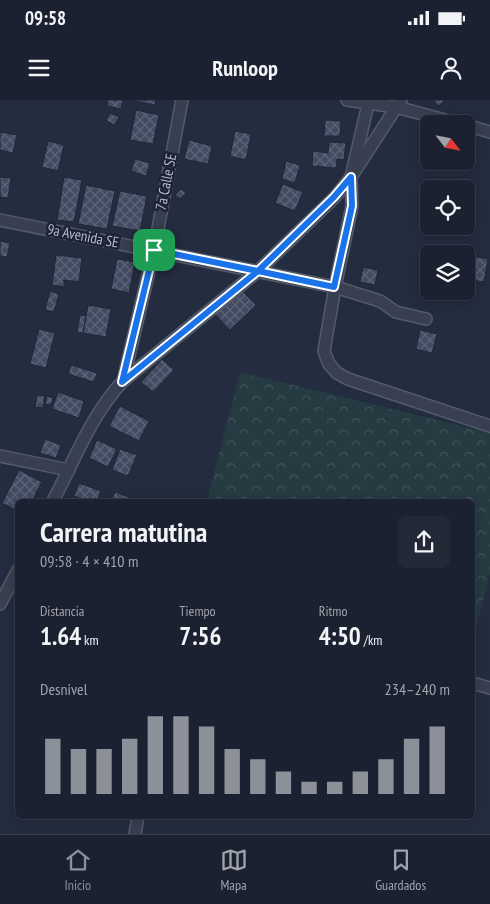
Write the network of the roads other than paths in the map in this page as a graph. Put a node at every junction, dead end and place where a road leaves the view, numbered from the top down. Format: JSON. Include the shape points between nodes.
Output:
{"nodes":[{"id":1,"x":182,"y":100,"type":"edge"},
{"id":2,"x":347,"y":100,"type":"edge"},
{"id":3,"x":368,"y":102,"type":"edge"},
{"id":4,"x":399,"y":104,"type":"edge"},
{"id":5,"x":433,"y":115,"type":"edge"},
{"id":6,"x":475,"y":128,"type":"edge"},
{"id":7,"x":490,"y":132,"type":"edge"},
{"id":8,"x":351,"y":177,"type":"junction"},
{"id":9,"x":0,"y":220,"type":"edge"},
{"id":10,"x":154,"y":250,"type":"junction"},
{"id":11,"x":258,"y":271,"type":"junction"},
{"id":12,"x":334,"y":287,"type":"junction"},
{"id":13,"x":426,"y":319,"type":"dead end"},
{"id":14,"x":122,"y":382,"type":"junction"},
{"id":15,"x":490,"y":426,"type":"edge"},
{"id":16,"x":0,"y":456,"type":"edge"},
{"id":17,"x":69,"y":470,"type":"junction"},
{"id":18,"x":54,"y":499,"type":"edge"},
{"id":19,"x":15,"y":576,"type":"edge"},
{"id":20,"x":0,"y":604,"type":"edge"},
{"id":21,"x":475,"y":684,"type":"edge"},
{"id":22,"x":490,"y":688,"type":"edge"},
{"id":23,"x":138,"y":819,"type":"edge"},
{"id":24,"x":135,"y":834,"type":"edge"}],
"edges":[{"from":1,"to":10,"type":"street","name":"7a Calle SE"},
{"from":2,"to":3,"type":"street"},
{"from":3,"to":4,"type":"street"},
{"from":3,"to":8,"type":"street"},
{"from":4,"to":5,"type":"street"},
{"from":4,"to":8,"type":"street"},
{"from":6,"to":7,"type":"street"},
{"from":8,"to":11,"type":"street"},
{"from":8,"to":12,"type":"street","via":[[352,206]]},
{"from":9,"to":10,"type":"street","name":"9a Avenida SE"},
{"from":10,"to":11,"type":"street","name":"9a Avenida SE"},
{"from":10,"to":14,"type":"street","name":"7a Calle SE"},
{"from":11,"to":12,"type":"street","name":"9a Avenida SE"},
{"from":11,"to":14,"type":"street"},
{"from":12,"to":13,"type":"street","name":"9a Avenida SE","via":[[380,301],[396,312]]},
{"from":12,"to":15,"type":"street","via":[[324,351],[328,364],[337,373]]},
{"from":14,"to":17,"type":"street","via":[[108,397]]},
{"from":16,"to":17,"type":"street"},
{"from":17,"to":18,"type":"street"},
{"from":19,"to":20,"type":"street"},
{"from":21,"to":22,"type":"street"},
{"from":23,"to":24,"type":"street"}]}
